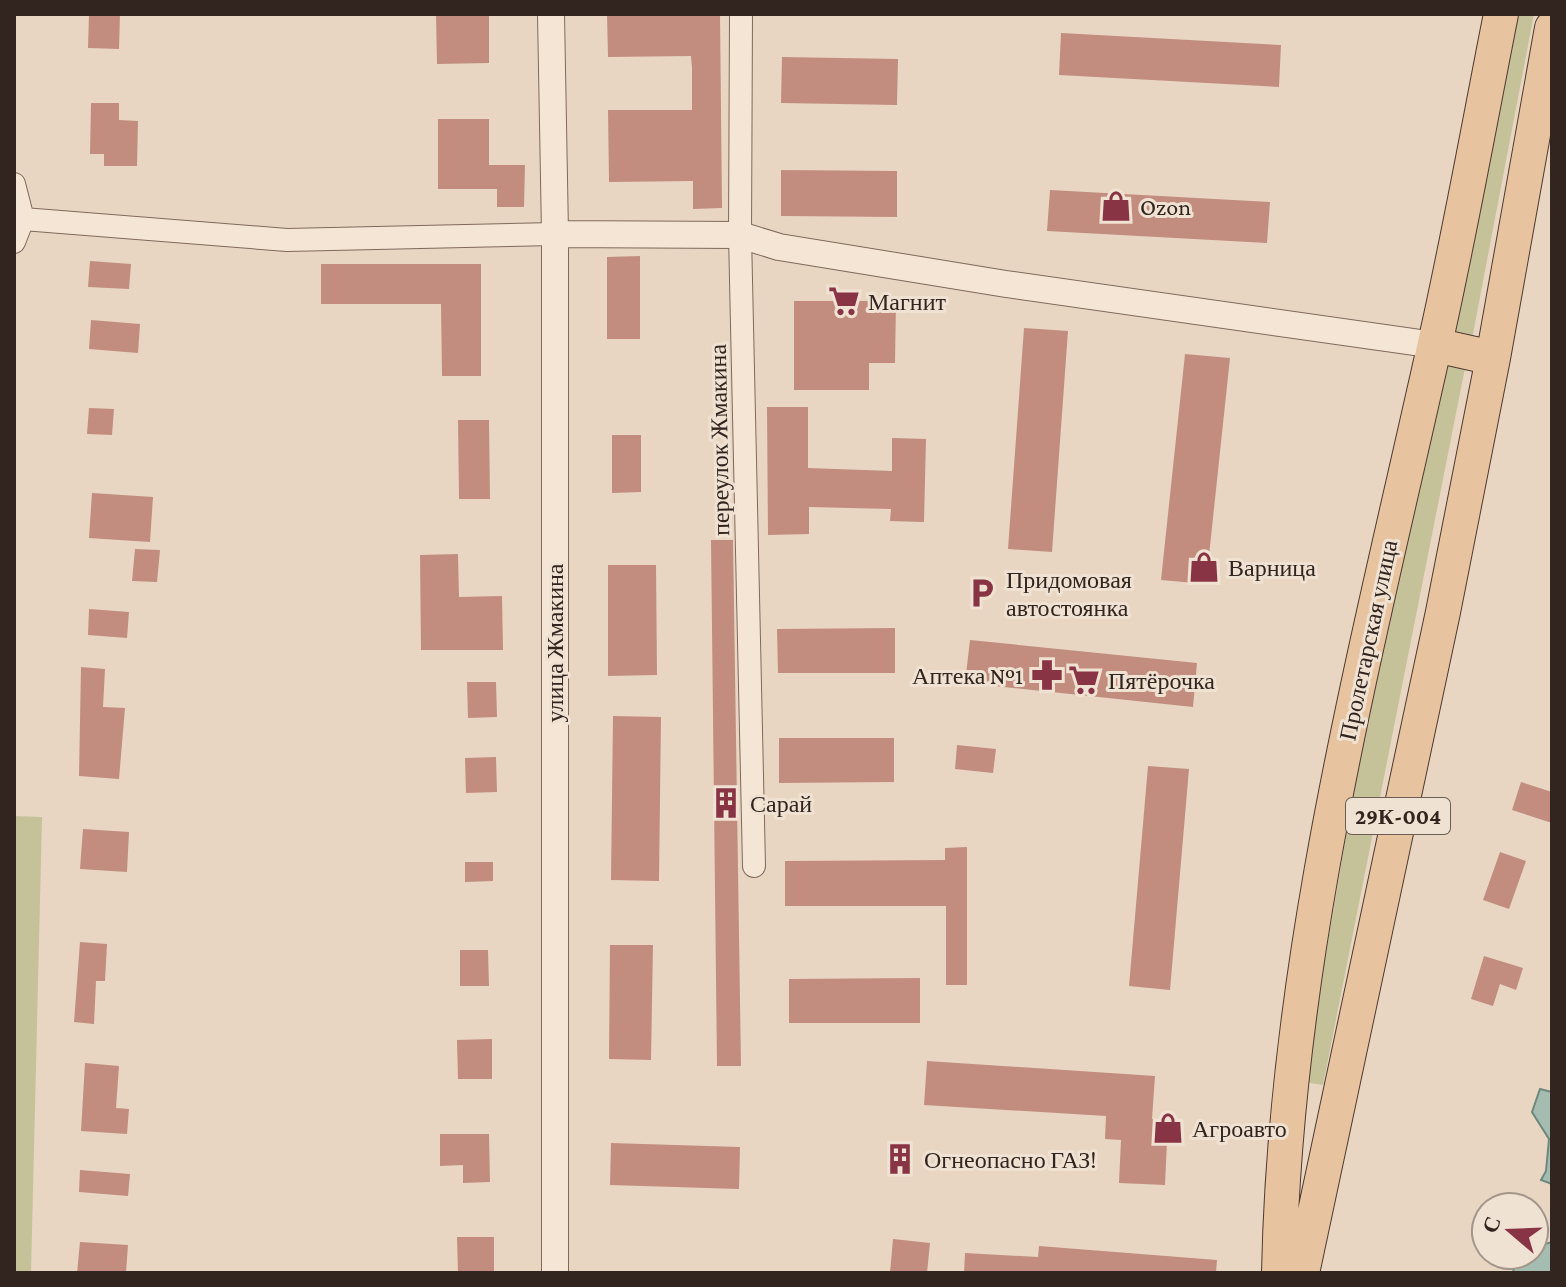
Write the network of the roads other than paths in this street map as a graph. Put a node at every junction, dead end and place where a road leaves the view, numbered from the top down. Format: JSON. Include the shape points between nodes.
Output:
{"nodes":[{"id":1,"x":551,"y":14,"type":"edge"},
{"id":2,"x":741,"y":14,"type":"edge"},
{"id":3,"x":1501,"y":14,"type":"edge"},
{"id":4,"x":1552,"y":28,"type":"edge"},
{"id":5,"x":14,"y":184,"type":"edge"},
{"id":6,"x":23,"y":219,"type":"junction"},
{"id":7,"x":555,"y":234,"type":"junction"},
{"id":8,"x":740,"y":235,"type":"junction"},
{"id":9,"x":14,"y":242,"type":"edge"},
{"id":10,"x":1435,"y":345,"type":"junction"},
{"id":11,"x":1493,"y":358,"type":"junction"},
{"id":12,"x":754,"y":866,"type":"dead end"},
{"id":13,"x":1289,"y":1100,"type":"junction"},
{"id":14,"x":1335,"y":1109,"type":"junction"},
{"id":15,"x":555,"y":1273,"type":"edge"},
{"id":16,"x":1279,"y":1273,"type":"edge"},
{"id":17,"x":1302,"y":1273,"type":"edge"}],
"edges":[{"from":1,"to":7,"type":"street","name":"улица Жмакина"},
{"from":2,"to":8,"type":"street","name":"переулок Жмакина"},
{"from":3,"to":10,"type":"main road","name":"Пролетарская улица"},
{"from":4,"to":11,"type":"main road","number":"29К-004"},
{"from":5,"to":6,"type":"street"},
{"from":6,"to":7,"type":"street","via":[[287,240]]},
{"from":6,"to":9,"type":"street"},
{"from":7,"to":8,"type":"street"},
{"from":7,"to":15,"type":"street","name":"улица Жмакина"},
{"from":8,"to":10,"type":"street","via":[[779,247],[991,281]]},
{"from":8,"to":12,"type":"street","name":"переулок Жмакина"},
{"from":10,"to":11,"type":"main road"},
{"from":10,"to":13,"type":"main road","name":"Пролетарская улица","via":[[1341,763]]},
{"from":11,"to":14,"type":"main road","number":"29К-004"},
{"from":13,"to":14,"type":"main road"},
{"from":13,"to":16,"type":"main road","name":"Пролетарская улица"},
{"from":14,"to":17,"type":"main road","number":"29К-004"}]}
